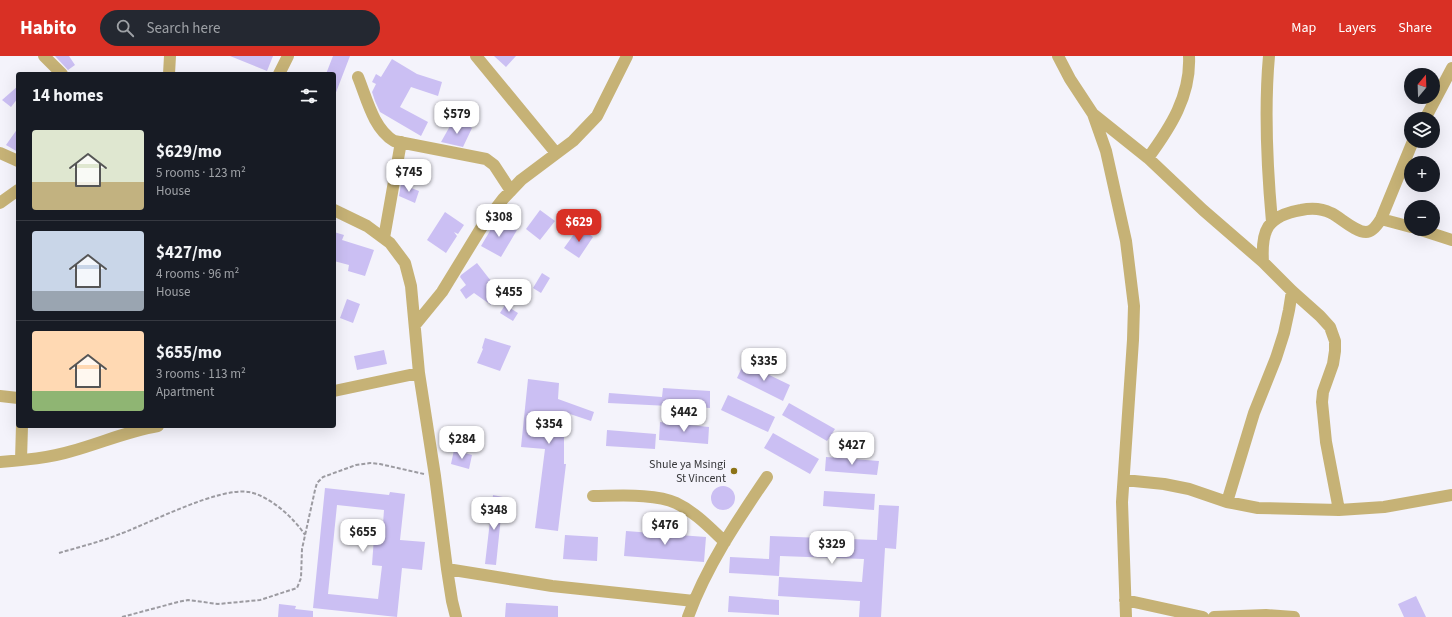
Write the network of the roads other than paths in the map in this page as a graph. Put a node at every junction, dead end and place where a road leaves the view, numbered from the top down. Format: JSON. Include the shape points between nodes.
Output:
{"nodes":[{"id":1,"x":44,"y":56,"type":"edge"},
{"id":2,"x":170,"y":56,"type":"edge"},
{"id":3,"x":288,"y":56,"type":"edge"},
{"id":4,"x":476,"y":56,"type":"edge"},
{"id":5,"x":627,"y":56,"type":"edge"},
{"id":6,"x":1058,"y":56,"type":"edge"},
{"id":7,"x":1188,"y":56,"type":"edge"},
{"id":8,"x":1269,"y":56,"type":"edge"},
{"id":9,"x":1452,"y":68,"type":"edge"},
{"id":10,"x":60,"y":72,"type":"edge"},
{"id":11,"x":169,"y":72,"type":"edge"},
{"id":12,"x":280,"y":72,"type":"edge"},
{"id":13,"x":358,"y":77,"type":"dead end"},
{"id":14,"x":1428,"y":112,"type":"edge"},
{"id":15,"x":1093,"y":114,"type":"junction"},
{"id":16,"x":401,"y":142,"type":"junction"},
{"id":17,"x":1411,"y":148,"type":"edge"},
{"id":18,"x":0,"y":153,"type":"edge"},
{"id":19,"x":556,"y":154,"type":"junction"},
{"id":20,"x":1148,"y":158,"type":"junction"},
{"id":21,"x":16,"y":160,"type":"edge"},
{"id":22,"x":16,"y":191,"type":"edge"},
{"id":23,"x":511,"y":191,"type":"junction"},
{"id":24,"x":0,"y":203,"type":"edge"},
{"id":25,"x":336,"y":211,"type":"edge"},
{"id":26,"x":1381,"y":219,"type":"junction"},
{"id":27,"x":1272,"y":222,"type":"junction"},
{"id":28,"x":1404,"y":225,"type":"edge"},
{"id":29,"x":1440,"y":236,"type":"edge"},
{"id":30,"x":384,"y":238,"type":"junction"},
{"id":31,"x":1452,"y":240,"type":"edge"},
{"id":32,"x":1263,"y":262,"type":"junction"},
{"id":33,"x":1292,"y":291,"type":"junction"},
{"id":34,"x":415,"y":325,"type":"junction"},
{"id":35,"x":419,"y":374,"type":"junction"},
{"id":36,"x":336,"y":391,"type":"edge"},
{"id":37,"x":0,"y":396,"type":"edge"},
{"id":38,"x":16,"y":398,"type":"edge"},
{"id":39,"x":22,"y":428,"type":"edge"},
{"id":40,"x":149,"y":428,"type":"edge"},
{"id":41,"x":21,"y":460,"type":"junction"},
{"id":42,"x":0,"y":462,"type":"edge"},
{"id":43,"x":768,"y":477,"type":"dead end"},
{"id":44,"x":1124,"y":480,"type":"junction"},
{"id":45,"x":593,"y":496,"type":"dead end"},
{"id":46,"x":1452,"y":496,"type":"edge"},
{"id":47,"x":1227,"y":502,"type":"junction"},
{"id":48,"x":1340,"y":510,"type":"junction"},
{"id":49,"x":725,"y":542,"type":"junction"},
{"id":50,"x":447,"y":569,"type":"junction"},
{"id":51,"x":1125,"y":600,"type":"junction"},
{"id":52,"x":694,"y":601,"type":"junction"},
{"id":53,"x":456,"y":617,"type":"edge"},
{"id":54,"x":688,"y":617,"type":"edge"},
{"id":55,"x":1126,"y":617,"type":"edge"},
{"id":56,"x":1203,"y":617,"type":"edge"},
{"id":57,"x":1214,"y":617,"type":"edge"},
{"id":58,"x":1294,"y":617,"type":"edge"}],
"edges":[{"from":1,"to":10,"type":"street"},
{"from":2,"to":11,"type":"street"},
{"from":3,"to":12,"type":"street"},
{"from":4,"to":19,"type":"street"},
{"from":5,"to":19,"type":"street","via":[[597,116]]},
{"from":6,"to":15,"type":"street"},
{"from":7,"to":20,"type":"street","via":[[1188,82],[1179,107],[1172,123]]},
{"from":8,"to":27,"type":"street","via":[[1266,82]]},
{"from":9,"to":14,"type":"street"},
{"from":13,"to":16,"type":"street","via":[[379,127],[394,141]]},
{"from":15,"to":20,"type":"street"},
{"from":15,"to":44,"type":"street","via":[[1106,151],[1117,196],[1126,241],[1134,306]]},
{"from":16,"to":23,"type":"street","via":[[486,159],[494,164]]},
{"from":16,"to":30,"type":"street"},
{"from":17,"to":26,"type":"street"},
{"from":18,"to":21,"type":"street"},
{"from":19,"to":23,"type":"street","via":[[521,180]]},
{"from":20,"to":32,"type":"street"},
{"from":22,"to":24,"type":"street"},
{"from":23,"to":34,"type":"street","via":[[483,225],[442,292]]},
{"from":25,"to":30,"type":"street","via":[[367,226]]},
{"from":26,"to":27,"type":"street","via":[[1376,227],[1365,232],[1321,209],[1288,212]]},
{"from":26,"to":28,"type":"street"},
{"from":27,"to":32,"type":"street","via":[[1264,235]]},
{"from":29,"to":31,"type":"street"},
{"from":30,"to":34,"type":"street","via":[[405,263],[411,286]]},
{"from":32,"to":33,"type":"street"},
{"from":33,"to":47,"type":"street","via":[[1284,333],[1254,413]]},
{"from":33,"to":48,"type":"street","via":[[1330,327],[1335,341],[1333,364],[1322,402],[1326,442]]},
{"from":34,"to":35,"type":"street"},
{"from":35,"to":36,"type":"street"},
{"from":35,"to":50,"type":"street"},
{"from":37,"to":38,"type":"street"},
{"from":39,"to":41,"type":"street"},
{"from":40,"to":41,"type":"street","via":[[48,458]]},
{"from":41,"to":42,"type":"street"},
{"from":43,"to":49,"type":"street"},
{"from":44,"to":47,"type":"street","via":[[1164,484]]},
{"from":44,"to":51,"type":"street","via":[[1122,502]]},
{"from":45,"to":49,"type":"street","via":[[642,497],[676,503]]},
{"from":46,"to":48,"type":"street","via":[[1384,507]]},
{"from":47,"to":48,"type":"street","via":[[1258,508]]},
{"from":49,"to":52,"type":"street"},
{"from":50,"to":52,"type":"street","via":[[552,586]]},
{"from":50,"to":53,"type":"street"},
{"from":51,"to":55,"type":"street"},
{"from":51,"to":56,"type":"street"},
{"from":52,"to":54,"type":"street"},
{"from":57,"to":58,"type":"street"}]}
